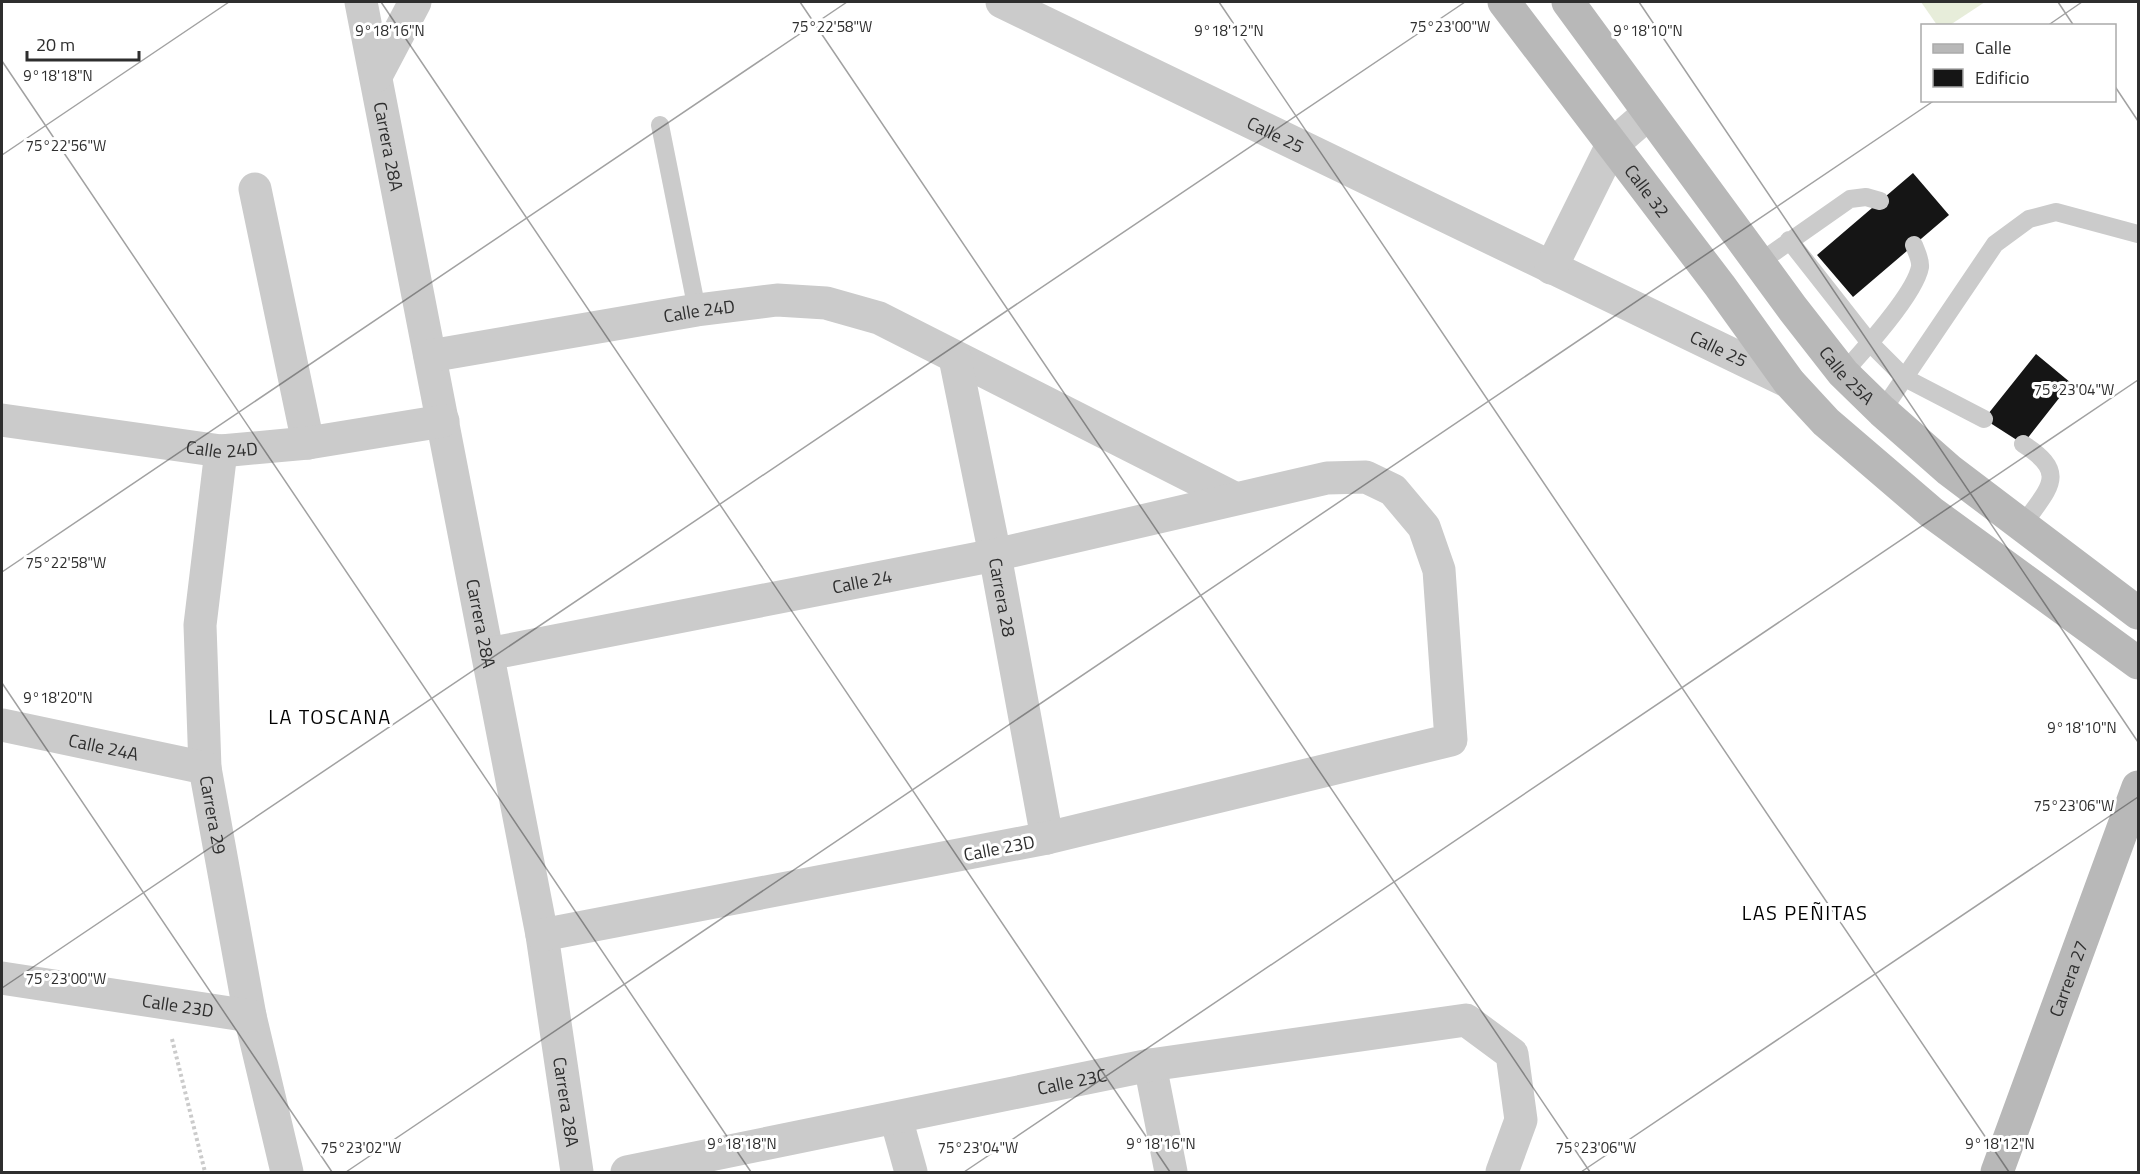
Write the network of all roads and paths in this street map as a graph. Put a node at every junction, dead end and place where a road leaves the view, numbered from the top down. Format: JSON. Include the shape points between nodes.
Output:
{"nodes":[{"id":1,"x":362,"y":2,"type":"edge"},
{"id":2,"x":415,"y":2,"type":"edge"},
{"id":3,"x":1002,"y":2,"type":"edge"},
{"id":4,"x":1504,"y":2,"type":"edge"},
{"id":5,"x":1568,"y":2,"type":"edge"},
{"id":6,"x":376,"y":76,"type":"junction"},
{"id":7,"x":1649,"y":113,"type":"junction"},
{"id":8,"x":660,"y":125,"type":"dead end"},
{"id":9,"x":1612,"y":145,"type":"junction"},
{"id":10,"x":255,"y":189,"type":"dead end"},
{"id":11,"x":1880,"y":201,"type":"dead end"},
{"id":12,"x":2139,"y":234,"type":"edge"},
{"id":13,"x":1789,"y":240,"type":"junction"},
{"id":14,"x":1914,"y":245,"type":"dead end"},
{"id":15,"x":1760,"y":262,"type":"junction"},
{"id":16,"x":1551,"y":268,"type":"junction"},
{"id":17,"x":697,"y":310,"type":"junction"},
{"id":18,"x":1870,"y":343,"type":"junction"},
{"id":19,"x":430,"y":356,"type":"junction"},
{"id":20,"x":955,"y":358,"type":"junction"},
{"id":21,"x":1843,"y":373,"type":"junction"},
{"id":22,"x":1905,"y":378,"type":"junction"},
{"id":23,"x":1789,"y":382,"type":"junction"},
{"id":24,"x":1882,"y":411,"type":"junction"},
{"id":25,"x":1984,"y":419,"type":"dead end"},
{"id":26,"x":2,"y":420,"type":"edge"},
{"id":27,"x":443,"y":421,"type":"junction"},
{"id":28,"x":308,"y":443,"type":"junction"},
{"id":29,"x":2023,"y":444,"type":"dead end"},
{"id":30,"x":221,"y":451,"type":"junction"},
{"id":31,"x":1234,"y":498,"type":"junction"},
{"id":32,"x":2023,"y":525,"type":"junction"},
{"id":33,"x":995,"y":555,"type":"junction"},
{"id":34,"x":2139,"y":613,"type":"edge"},
{"id":35,"x":488,"y":654,"type":"junction"},
{"id":36,"x":2139,"y":663,"type":"edge"},
{"id":37,"x":2,"y":725,"type":"edge"},
{"id":38,"x":1451,"y":740,"type":"joint"},
{"id":39,"x":205,"y":768,"type":"junction"},
{"id":40,"x":2139,"y":787,"type":"edge"},
{"id":41,"x":1047,"y":838,"type":"junction"},
{"id":42,"x":542,"y":935,"type":"junction"},
{"id":43,"x":2,"y":978,"type":"edge"},
{"id":44,"x":163,"y":1002,"type":"junction"},
{"id":45,"x":250,"y":1016,"type":"junction"},
{"id":46,"x":1150,"y":1065,"type":"junction"},
{"id":47,"x":896,"y":1118,"type":"junction"},
{"id":48,"x":205,"y":1173,"type":"edge"},
{"id":49,"x":287,"y":1173,"type":"edge"},
{"id":50,"x":577,"y":1173,"type":"edge"},
{"id":51,"x":627,"y":1173,"type":"edge"},
{"id":52,"x":911,"y":1173,"type":"edge"},
{"id":53,"x":1171,"y":1173,"type":"edge"},
{"id":54,"x":1502,"y":1173,"type":"edge"},
{"id":55,"x":1997,"y":1173,"type":"edge"}],
"edges":[{"from":1,"to":6,"type":"street","name":"Carrera 28A"},
{"from":2,"to":6,"type":"street","name":"Carrera 28A"},
{"from":3,"to":16,"type":"street","name":"Calle 25"},
{"from":4,"to":9,"type":"main road","name":"Calle 32"},
{"from":5,"to":7,"type":"main road"},
{"from":6,"to":19,"type":"street","name":"Carrera 28A"},
{"from":7,"to":9,"type":"street"},
{"from":7,"to":15,"type":"main road","name":"Calle 25A"},
{"from":8,"to":17,"type":"lane"},
{"from":9,"to":16,"type":"street"},
{"from":9,"to":23,"type":"main road","name":"Calle 32"},
{"from":10,"to":28,"type":"street"},
{"from":11,"to":13,"type":"lane","via":[[1866,197],[1850,199]]},
{"from":12,"to":22,"type":"lane","via":[[2056,212],[2029,219],[1995,244]]},
{"from":13,"to":15,"type":"lane"},
{"from":13,"to":18,"type":"lane"},
{"from":14,"to":18,"type":"lane","via":[[1920,265],[1916,280]]},
{"from":15,"to":21,"type":"main road","name":"Calle 25A"},
{"from":16,"to":23,"type":"street","name":"Calle 25"},
{"from":17,"to":19,"type":"street","name":"Calle 24D"},
{"from":17,"to":20,"type":"street","name":"Calle 24D","via":[[777,300],[826,303],[879,318]]},
{"from":18,"to":21,"type":"lane"},
{"from":18,"to":22,"type":"lane"},
{"from":19,"to":27,"type":"street","name":"Carrera 28A"},
{"from":20,"to":31,"type":"street","name":"Calle 24D"},
{"from":20,"to":33,"type":"street","name":"Carrera 28"},
{"from":21,"to":24,"type":"main road","name":"Calle 25A"},
{"from":22,"to":24,"type":"lane"},
{"from":22,"to":25,"type":"lane"},
{"from":23,"to":36,"type":"main road","via":[[1826,422],[1931,512]]},
{"from":24,"to":32,"type":"main road","name":"Calle 25A","via":[[1949,470]]},
{"from":26,"to":30,"type":"street","name":"Calle 24D"},
{"from":27,"to":28,"type":"street","name":"Calle 24D"},
{"from":27,"to":35,"type":"street","name":"Carrera 28A"},
{"from":28,"to":30,"type":"street","name":"Calle 24D"},
{"from":29,"to":32,"type":"lane","via":[[2043,457],[2050,468],[2050,484]]},
{"from":30,"to":39,"type":"street","name":"Carrera 29","via":[[200,626]]},
{"from":31,"to":33,"type":"street","name":"Calle 24"},
{"from":31,"to":38,"type":"street","name":"Calle 24","via":[[1327,478],[1366,477],[1393,490],[1424,527],[1439,570]]},
{"from":32,"to":34,"type":"main road","name":"Calle 25A"},
{"from":33,"to":35,"type":"street","name":"Calle 24"},
{"from":33,"to":41,"type":"street","name":"Carrera 28"},
{"from":35,"to":42,"type":"street","name":"Carrera 28A"},
{"from":37,"to":39,"type":"street","name":"Calle 24A"},
{"from":38,"to":41,"type":"street","name":"Calle 23D"},
{"from":39,"to":45,"type":"street","name":"Carrera 29"},
{"from":40,"to":55,"type":"main road","name":"Carrera 27"},
{"from":41,"to":42,"type":"street","name":"Calle 23D"},
{"from":42,"to":50,"type":"street","name":"Carrera 28A"},
{"from":43,"to":44,"type":"street","name":"Calle 23D"},
{"from":44,"to":45,"type":"street","name":"Calle 23D"},
{"from":44,"to":48,"type":"path"},
{"from":45,"to":49,"type":"street","name":"Carrera 29"},
{"from":46,"to":47,"type":"street","name":"Calle 23C"},
{"from":46,"to":53,"type":"street"},
{"from":46,"to":54,"type":"street","name":"Calle 23C","via":[[1466,1020],[1512,1054],[1521,1120]]},
{"from":47,"to":51,"type":"street","name":"Calle 23C"},
{"from":47,"to":52,"type":"street"}]}
